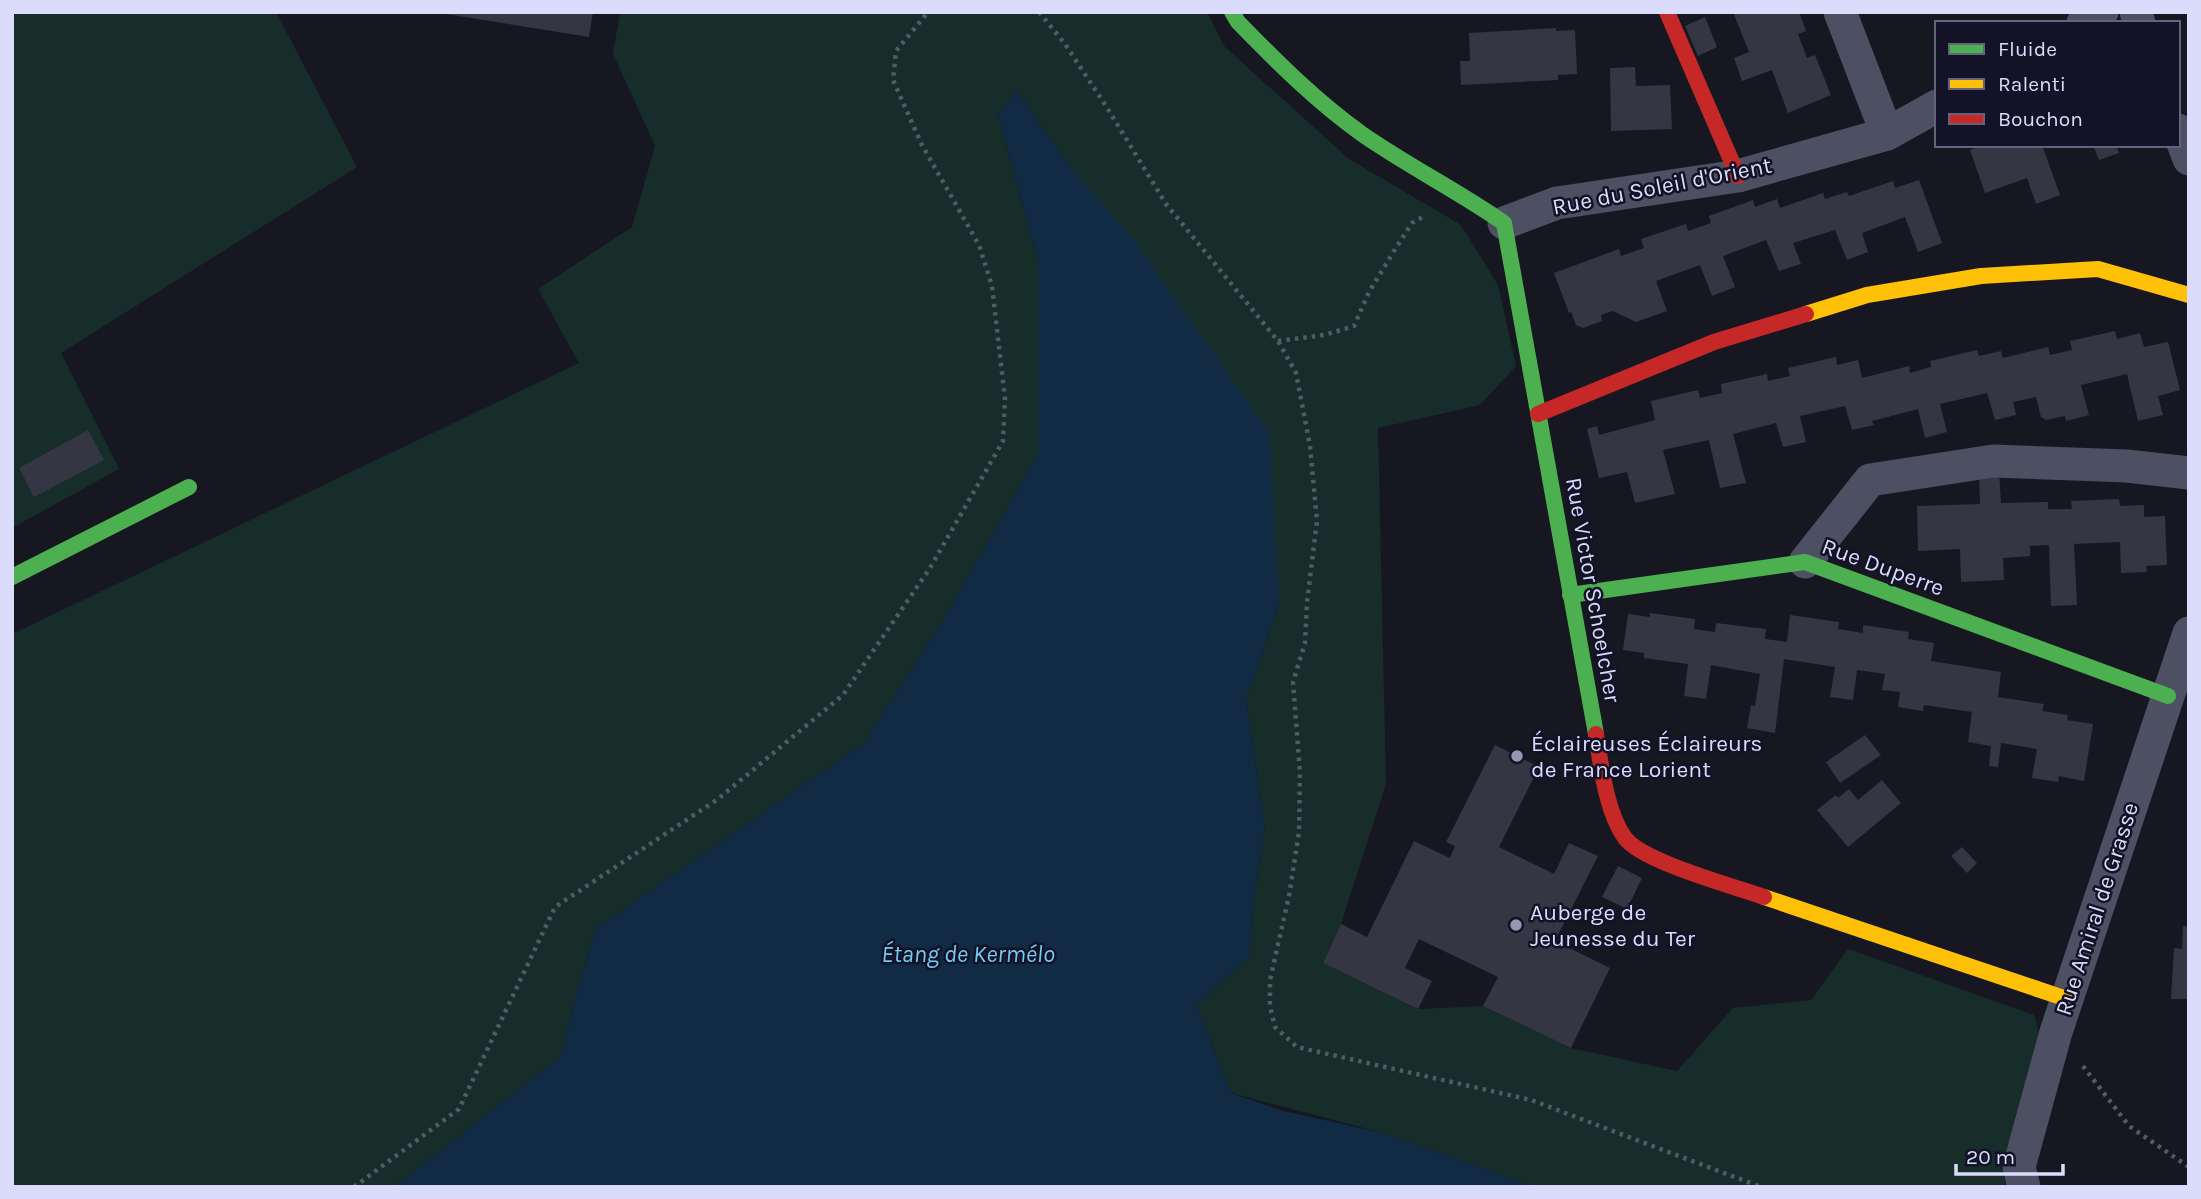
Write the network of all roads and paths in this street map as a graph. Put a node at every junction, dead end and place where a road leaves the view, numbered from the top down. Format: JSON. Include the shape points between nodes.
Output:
{"nodes":[{"id":1,"x":928,"y":12,"type":"edge"},
{"id":2,"x":1039,"y":12,"type":"edge"},
{"id":3,"x":1232,"y":12,"type":"edge"},
{"id":4,"x":1667,"y":12,"type":"edge"},
{"id":5,"x":1840,"y":12,"type":"edge"},
{"id":6,"x":2102,"y":12,"type":"edge"},
{"id":7,"x":2086,"y":21,"type":"edge"},
{"id":8,"x":1935,"y":107,"type":"edge"},
{"id":9,"x":1887,"y":134,"type":"junction"},
{"id":10,"x":2180,"y":135,"type":"edge"},
{"id":11,"x":2189,"y":159,"type":"edge"},
{"id":12,"x":1738,"y":176,"type":"junction"},
{"id":13,"x":1462,"y":194,"type":"junction"},
{"id":14,"x":1504,"y":223,"type":"junction"},
{"id":15,"x":2189,"y":295,"type":"edge"},
{"id":16,"x":1278,"y":341,"type":"junction"},
{"id":17,"x":1538,"y":414,"type":"junction"},
{"id":18,"x":2189,"y":472,"type":"edge"},
{"id":19,"x":189,"y":487,"type":"dead end"},
{"id":20,"x":1805,"y":562,"type":"junction"},
{"id":21,"x":12,"y":577,"type":"edge"},
{"id":22,"x":1570,"y":595,"type":"junction"},
{"id":23,"x":2189,"y":633,"type":"edge"},
{"id":24,"x":2168,"y":696,"type":"junction"},
{"id":25,"x":2067,"y":999,"type":"junction"},
{"id":26,"x":2056,"y":1032,"type":"junction"},
{"id":27,"x":2189,"y":1167,"type":"edge"},
{"id":28,"x":354,"y":1187,"type":"edge"},
{"id":29,"x":1762,"y":1187,"type":"edge"},
{"id":30,"x":2024,"y":1187,"type":"edge"}],
"edges":[{"from":1,"to":28,"type":"path","via":[[896,51],[893,80],[922,145],[979,245],[992,286],[1005,399],[1003,441],[930,568],[842,695],[718,799],[555,907],[459,1109]]},
{"from":2,"to":16,"type":"path","via":[[1065,44],[1166,204]]},
{"from":3,"to":13,"type":"street","via":[[1311,93],[1363,134]]},
{"from":4,"to":12,"type":"street"},
{"from":5,"to":9,"type":"street"},
{"from":6,"to":7,"type":"street"},
{"from":8,"to":9,"type":"street","name":"Rue du Soleil d'Orient"},
{"from":9,"to":12,"type":"street","name":"Rue du Soleil d'Orient"},
{"from":10,"to":11,"type":"street"},
{"from":12,"to":14,"type":"street","name":"Rue du Soleil d'Orient","via":[[1557,202]]},
{"from":13,"to":14,"type":"street"},
{"from":13,"to":16,"type":"path","via":[[1412,223],[1369,292],[1354,326]]},
{"from":14,"to":17,"type":"street","name":"Rue Victor Schoelcher"},
{"from":15,"to":17,"type":"street","via":[[2098,270],[1981,276],[1867,295],[1714,342]]},
{"from":16,"to":29,"type":"path","via":[[1296,373],[1310,446],[1317,521],[1305,643],[1293,682],[1300,832],[1270,980],[1275,1027],[1297,1047],[1531,1100]]},
{"from":17,"to":22,"type":"street","name":"Rue Victor Schoelcher"},
{"from":18,"to":20,"type":"street","via":[[1993,461],[1870,480]]},
{"from":19,"to":21,"type":"street"},
{"from":20,"to":22,"type":"street","name":"Rue Duperre"},
{"from":20,"to":24,"type":"street","name":"Rue Duperre"},
{"from":22,"to":25,"type":"street","name":"Rue Victor Schoelcher","via":[[1607,798],[1626,839],[1662,862]]},
{"from":23,"to":24,"type":"street","name":"Rue Amiral de Grasse"},
{"from":24,"to":25,"type":"street","name":"Rue Amiral de Grasse"},
{"from":25,"to":26,"type":"street","name":"Rue Amiral de Grasse"},
{"from":26,"to":27,"type":"path","via":[[2129,1126]]},
{"from":26,"to":30,"type":"street","name":"Rue Amiral de Grasse","via":[[2019,1167]]}]}
